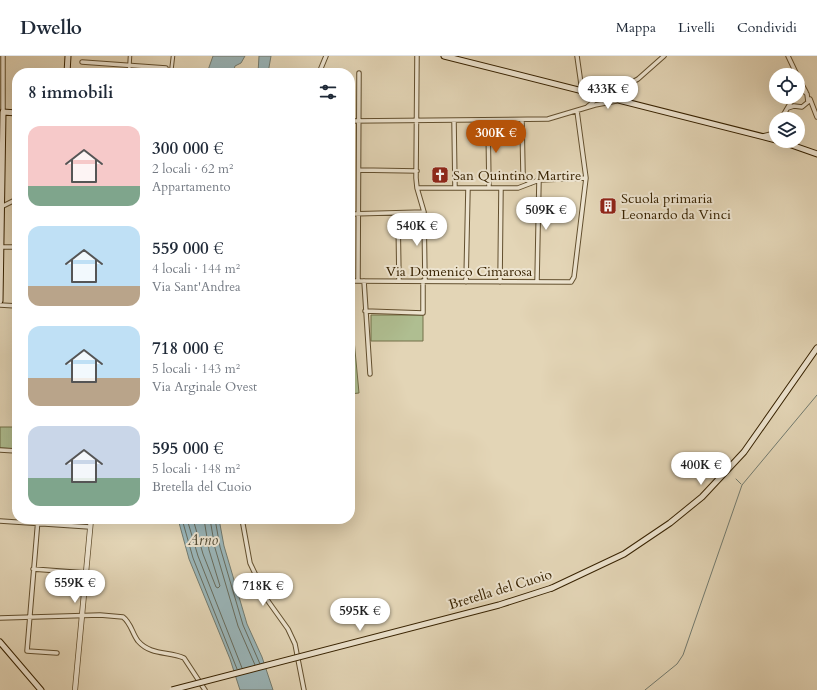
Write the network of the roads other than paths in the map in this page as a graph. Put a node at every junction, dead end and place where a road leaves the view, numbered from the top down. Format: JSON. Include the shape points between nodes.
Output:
{"nodes":[{"id":1,"x":3,"y":56,"type":"edge"},
{"id":2,"x":68,"y":56,"type":"edge"},
{"id":3,"x":130,"y":56,"type":"edge"},
{"id":4,"x":173,"y":56,"type":"edge"},
{"id":5,"x":326,"y":56,"type":"edge"},
{"id":6,"x":417,"y":56,"type":"edge"},
{"id":7,"x":444,"y":56,"type":"edge"},
{"id":8,"x":577,"y":56,"type":"edge"},
{"id":9,"x":664,"y":56,"type":"edge"},
{"id":10,"x":788,"y":56,"type":"edge"},
{"id":11,"x":82,"y":62,"type":"dead end"},
{"id":12,"x":129,"y":65,"type":"junction"},
{"id":13,"x":67,"y":68,"type":"edge"},
{"id":14,"x":166,"y":68,"type":"dead end"},
{"id":15,"x":172,"y":68,"type":"edge"},
{"id":16,"x":321,"y":68,"type":"edge"},
{"id":17,"x":794,"y":68,"type":"edge"},
{"id":18,"x":358,"y":73,"type":"dead end"},
{"id":19,"x":584,"y":91,"type":"junction"},
{"id":20,"x":806,"y":92,"type":"edge"},
{"id":21,"x":602,"y":96,"type":"junction"},
{"id":22,"x":809,"y":97,"type":"junction"},
{"id":23,"x":619,"y":100,"type":"junction"},
{"id":24,"x":593,"y":104,"type":"junction"},
{"id":25,"x":790,"y":104,"type":"edge"},
{"id":26,"x":797,"y":104,"type":"edge"},
{"id":27,"x":800,"y":106,"type":"junction"},
{"id":28,"x":788,"y":108,"type":"junction"},
{"id":29,"x":577,"y":111,"type":"junction"},
{"id":30,"x":785,"y":112,"type":"edge"},
{"id":31,"x":815,"y":112,"type":"junction"},
{"id":32,"x":12,"y":114,"type":"edge"},
{"id":33,"x":2,"y":116,"type":"edge"},
{"id":34,"x":817,"y":116,"type":"edge"},
{"id":35,"x":522,"y":120,"type":"junction"},
{"id":36,"x":355,"y":121,"type":"edge"},
{"id":37,"x":359,"y":121,"type":"junction"},
{"id":38,"x":415,"y":121,"type":"junction"},
{"id":39,"x":454,"y":121,"type":"junction"},
{"id":40,"x":488,"y":121,"type":"junction"},
{"id":41,"x":769,"y":133,"type":"edge"},
{"id":42,"x":760,"y":136,"type":"junction"},
{"id":43,"x":769,"y":138,"type":"edge"},
{"id":44,"x":802,"y":148,"type":"edge"},
{"id":45,"x":817,"y":154,"type":"edge"},
{"id":46,"x":1,"y":156,"type":"edge"},
{"id":47,"x":359,"y":170,"type":"junction"},
{"id":48,"x":417,"y":171,"type":"junction"},
{"id":49,"x":586,"y":178,"type":"junction"},
{"id":50,"x":539,"y":180,"type":"junction"},
{"id":51,"x":531,"y":183,"type":"junction"},
{"id":52,"x":417,"y":188,"type":"junction"},
{"id":53,"x":455,"y":188,"type":"junction"},
{"id":54,"x":468,"y":188,"type":"junction"},
{"id":55,"x":489,"y":188,"type":"junction"},
{"id":56,"x":501,"y":188,"type":"junction"},
{"id":57,"x":12,"y":202,"type":"edge"},
{"id":58,"x":1,"y":207,"type":"edge"},
{"id":59,"x":424,"y":212,"type":"junction"},
{"id":60,"x":355,"y":213,"type":"edge"},
{"id":61,"x":359,"y":213,"type":"junction"},
{"id":62,"x":399,"y":213,"type":"junction"},
{"id":63,"x":1,"y":247,"type":"edge"},
{"id":64,"x":12,"y":247,"type":"edge"},
{"id":65,"x":358,"y":281,"type":"joint"},
{"id":66,"x":364,"y":281,"type":"junction"},
{"id":67,"x":399,"y":281,"type":"junction"},
{"id":68,"x":424,"y":281,"type":"junction"},
{"id":69,"x":466,"y":282,"type":"junction"},
{"id":70,"x":500,"y":282,"type":"junction"},
{"id":71,"x":537,"y":282,"type":"junction"},
{"id":72,"x":0,"y":301,"type":"edge"},
{"id":73,"x":0,"y":305,"type":"edge"},
{"id":74,"x":12,"y":306,"type":"edge"},
{"id":75,"x":365,"y":311,"type":"junction"},
{"id":76,"x":817,"y":348,"type":"edge"},
{"id":77,"x":370,"y":374,"type":"dead end"},
{"id":78,"x":0,"y":450,"type":"edge"},
{"id":79,"x":12,"y":451,"type":"edge"},
{"id":80,"x":0,"y":521,"type":"edge"},
{"id":81,"x":12,"y":521,"type":"edge"},
{"id":82,"x":38,"y":524,"type":"edge"},
{"id":83,"x":64,"y":524,"type":"edge"},
{"id":84,"x":90,"y":524,"type":"edge"},
{"id":85,"x":243,"y":524,"type":"edge"},
{"id":86,"x":90,"y":527,"type":"junction"},
{"id":87,"x":33,"y":569,"type":"junction"},
{"id":88,"x":86,"y":573,"type":"junction"},
{"id":89,"x":30,"y":616,"type":"junction"},
{"id":90,"x":82,"y":616,"type":"junction"},
{"id":91,"x":0,"y":618,"type":"edge"},
{"id":92,"x":0,"y":642,"type":"edge"},
{"id":93,"x":57,"y":653,"type":"dead end"},
{"id":94,"x":41,"y":690,"type":"edge"},
{"id":95,"x":75,"y":690,"type":"edge"},
{"id":96,"x":172,"y":690,"type":"edge"},
{"id":97,"x":205,"y":690,"type":"edge"},
{"id":98,"x":304,"y":690,"type":"edge"}],
"edges":[{"from":1,"to":33,"type":"street"},
{"from":2,"to":13,"type":"main road"},
{"from":3,"to":12,"type":"street"},
{"from":4,"to":15,"type":"street"},
{"from":5,"to":16,"type":"street"},
{"from":6,"to":38,"type":"street"},
{"from":7,"to":19,"type":"main road"},
{"from":8,"to":19,"type":"street"},
{"from":9,"to":21,"type":"street","via":[[638,79]]},
{"from":10,"to":17,"type":"street"},
{"from":11,"to":12,"type":"street"},
{"from":12,"to":14,"type":"street"},
{"from":18,"to":37,"type":"street"},
{"from":19,"to":21,"type":"main road"},
{"from":19,"to":24,"type":"street","via":[[591,97]]},
{"from":20,"to":22,"type":"street"},
{"from":21,"to":23,"type":"main road"},
{"from":21,"to":24,"type":"street"},
{"from":22,"to":27,"type":"street","via":[[808,102]]},
{"from":22,"to":31,"type":"street"},
{"from":23,"to":24,"type":"street"},
{"from":23,"to":42,"type":"main road"},
{"from":24,"to":29,"type":"street"},
{"from":25,"to":28,"type":"street"},
{"from":26,"to":27,"type":"street"},
{"from":27,"to":28,"type":"street"},
{"from":27,"to":31,"type":"street"},
{"from":28,"to":30,"type":"street"},
{"from":29,"to":35,"type":"street","via":[[548,119]]},
{"from":29,"to":49,"type":"street"},
{"from":31,"to":34,"type":"street"},
{"from":32,"to":33,"type":"main road"},
{"from":33,"to":46,"type":"main road"},
{"from":35,"to":40,"type":"street"},
{"from":35,"to":51,"type":"street","via":[[524,177]]},
{"from":36,"to":37,"type":"street"},
{"from":37,"to":38,"type":"street"},
{"from":37,"to":47,"type":"street"},
{"from":38,"to":39,"type":"street"},
{"from":38,"to":48,"type":"street"},
{"from":39,"to":40,"type":"street"},
{"from":39,"to":53,"type":"street"},
{"from":40,"to":55,"type":"street"},
{"from":41,"to":42,"type":"street"},
{"from":42,"to":43,"type":"main road"},
{"from":44,"to":45,"type":"main road"},
{"from":46,"to":58,"type":"main road"},
{"from":47,"to":48,"type":"street"},
{"from":47,"to":61,"type":"street"},
{"from":48,"to":52,"type":"street"},
{"from":49,"to":50,"type":"street"},
{"from":49,"to":71,"type":"street","name":"Via Domenico Cimarosa","via":[[574,277],[568,282]]},
{"from":50,"to":51,"type":"street"},
{"from":50,"to":71,"type":"street"},
{"from":51,"to":56,"type":"street","via":[[523,187]]},
{"from":52,"to":53,"type":"street"},
{"from":52,"to":59,"type":"street"},
{"from":53,"to":54,"type":"street"},
{"from":54,"to":55,"type":"street"},
{"from":54,"to":69,"type":"street"},
{"from":55,"to":56,"type":"street"},
{"from":56,"to":70,"type":"street"},
{"from":57,"to":58,"type":"street"},
{"from":58,"to":63,"type":"main road"},
{"from":59,"to":62,"type":"street"},
{"from":59,"to":68,"type":"street"},
{"from":60,"to":61,"type":"street"},
{"from":61,"to":62,"type":"street"},
{"from":61,"to":65,"type":"street"},
{"from":62,"to":67,"type":"street"},
{"from":63,"to":64,"type":"street"},
{"from":63,"to":72,"type":"main road"},
{"from":65,"to":66,"type":"street","name":"Via Domenico Cimarosa"},
{"from":66,"to":67,"type":"street","name":"Via Domenico Cimarosa"},
{"from":66,"to":75,"type":"street"},
{"from":67,"to":68,"type":"street","name":"Via Domenico Cimarosa"},
{"from":68,"to":69,"type":"street","name":"Via Domenico Cimarosa"},
{"from":68,"to":75,"type":"street","via":[[423,312]]},
{"from":69,"to":70,"type":"street","name":"Via Domenico Cimarosa"},
{"from":70,"to":71,"type":"street","name":"Via Domenico Cimarosa"},
{"from":73,"to":74,"type":"street"},
{"from":75,"to":77,"type":"street"},
{"from":76,"to":96,"type":"main road","name":"Bretella del Cuoio","bridge":true,"via":[[744,452],[702,497],[670,523],[624,554],[552,588],[499,604]]},
{"from":78,"to":79,"type":"street"},
{"from":80,"to":81,"type":"street"},
{"from":82,"to":87,"type":"street"},
{"from":83,"to":86,"type":"street"},
{"from":84,"to":86,"type":"street"},
{"from":85,"to":98,"type":"street","via":[[250,563],[268,601],[288,629],[295,644]]},
{"from":86,"to":88,"type":"street"},
{"from":87,"to":88,"type":"street"},
{"from":87,"to":89,"type":"street"},
{"from":88,"to":90,"type":"street"},
{"from":89,"to":90,"type":"street"},
{"from":89,"to":91,"type":"street"},
{"from":89,"to":93,"type":"street","via":[[27,651]]},
{"from":90,"to":95,"type":"street"},
{"from":90,"to":97,"type":"street","via":[[123,618],[139,642],[154,651],[184,658]]},
{"from":92,"to":94,"type":"main road"}]}
